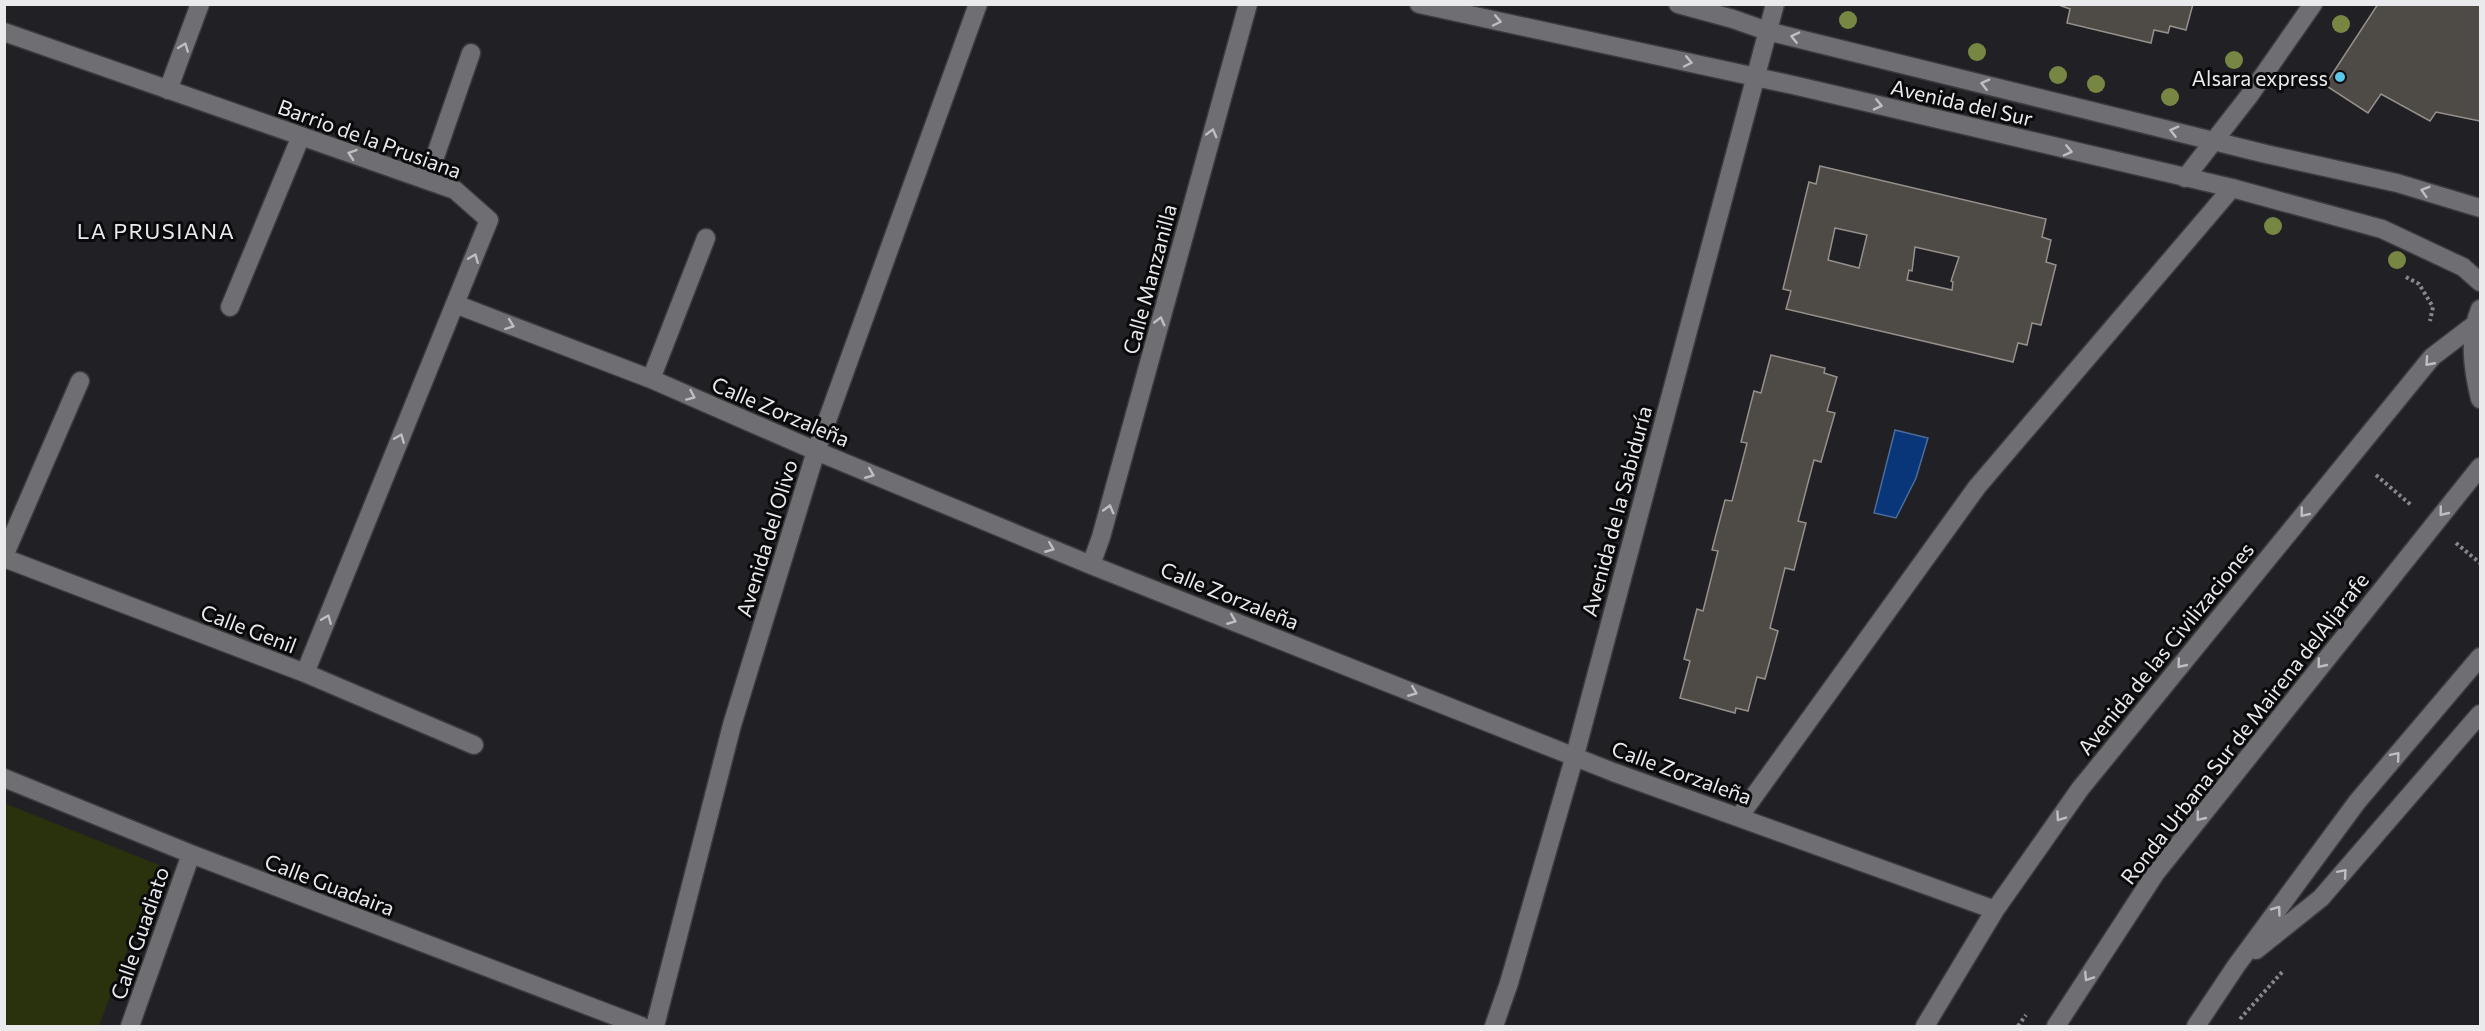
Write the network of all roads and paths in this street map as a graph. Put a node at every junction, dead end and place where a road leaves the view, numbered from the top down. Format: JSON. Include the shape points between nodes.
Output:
{"nodes":[{"id":1,"x":200,"y":4,"type":"edge"},
{"id":2,"x":978,"y":4,"type":"edge"},
{"id":3,"x":1248,"y":4,"type":"edge"},
{"id":4,"x":1419,"y":4,"type":"edge"},
{"id":5,"x":1678,"y":4,"type":"edge"},
{"id":6,"x":1775,"y":4,"type":"edge"},
{"id":7,"x":2313,"y":4,"type":"edge"},
{"id":8,"x":1767,"y":31,"type":"junction"},
{"id":9,"x":4,"y":32,"type":"edge"},
{"id":10,"x":471,"y":53,"type":"dead end"},
{"id":11,"x":1755,"y":78,"type":"junction"},
{"id":12,"x":168,"y":90,"type":"junction"},
{"id":13,"x":300,"y":136,"type":"junction"},
{"id":14,"x":2214,"y":140,"type":"junction"},
{"id":15,"x":2185,"y":178,"type":"junction"},
{"id":16,"x":427,"y":180,"type":"junction"},
{"id":17,"x":2232,"y":188,"type":"junction"},
{"id":18,"x":2481,"y":208,"type":"edge"},
{"id":19,"x":706,"y":238,"type":"dead end"},
{"id":20,"x":2481,"y":282,"type":"edge"},
{"id":21,"x":455,"y":304,"type":"junction"},
{"id":22,"x":230,"y":307,"type":"dead end"},
{"id":23,"x":2477,"y":317,"type":"edge"},
{"id":24,"x":651,"y":379,"type":"junction"},
{"id":25,"x":80,"y":381,"type":"dead end"},
{"id":26,"x":2481,"y":399,"type":"edge"},
{"id":27,"x":816,"y":451,"type":"junction"},
{"id":28,"x":2481,"y":467,"type":"edge"},
{"id":29,"x":4,"y":557,"type":"edge"},
{"id":30,"x":1091,"y":565,"type":"junction"},
{"id":31,"x":2481,"y":657,"type":"edge"},
{"id":32,"x":306,"y":673,"type":"junction"},
{"id":33,"x":2481,"y":714,"type":"edge"},
{"id":34,"x":474,"y":746,"type":"dead end"},
{"id":35,"x":1575,"y":755,"type":"junction"},
{"id":36,"x":4,"y":778,"type":"edge"},
{"id":37,"x":1739,"y":817,"type":"junction"},
{"id":38,"x":191,"y":855,"type":"junction"},
{"id":39,"x":1995,"y":910,"type":"junction"},
{"id":40,"x":2236,"y":966,"type":"junction"},
{"id":41,"x":130,"y":1026,"type":"edge"},
{"id":42,"x":641,"y":1026,"type":"edge"},
{"id":43,"x":655,"y":1026,"type":"edge"},
{"id":44,"x":1494,"y":1026,"type":"edge"},
{"id":45,"x":1925,"y":1026,"type":"edge"},
{"id":46,"x":2056,"y":1026,"type":"edge"},
{"id":47,"x":2196,"y":1026,"type":"edge"}],
"edges":[{"from":12,"to":1,"type":"street","one_way":true},
{"from":2,"to":27,"type":"street","name":"Avenida del Olivo"},
{"from":30,"to":3,"type":"street","name":"Calle Manzanilla","one_way":true},
{"from":4,"to":11,"type":"street","name":"Avenida del Sur","one_way":true},
{"from":5,"to":8,"type":"street","name":"Avenida del Sur"},
{"from":6,"to":8,"type":"street","name":"Avenida de la Sabiduría"},
{"from":7,"to":14,"type":"street"},
{"from":8,"to":11,"type":"street","name":"Avenida de la Sabiduría"},
{"from":14,"to":8,"type":"street","name":"Avenida del Sur","one_way":true},
{"from":9,"to":12,"type":"street","name":"Barrio de la Prusiana"},
{"from":10,"to":16,"type":"street"},
{"from":11,"to":15,"type":"street","name":"Avenida del Sur","one_way":true},
{"from":11,"to":35,"type":"street","name":"Avenida de la Sabiduría"},
{"from":12,"to":13,"type":"street","name":"Barrio de la Prusiana"},
{"from":16,"to":13,"type":"street","name":"Barrio de la Prusiana","one_way":true},
{"from":13,"to":22,"type":"street"},
{"from":14,"to":15,"type":"street"},
{"from":18,"to":14,"type":"street","name":"Avenida del Sur","one_way":true,"via":[[2397,183]]},
{"from":15,"to":17,"type":"street","name":"Avenida del Sur"},
{"from":21,"to":16,"type":"street","name":"Barrio de la Prusiana","one_way":true,"via":[[489,220],[455,190]]},
{"from":17,"to":20,"type":"street","name":"Avenida del Sur","via":[[2382,230],[2463,267]]},
{"from":17,"to":37,"type":"street","via":[[1977,487]]},
{"from":19,"to":24,"type":"street"},
{"from":21,"to":24,"type":"street","name":"Calle Zorzaleña","one_way":true},
{"from":32,"to":21,"type":"street","name":"Barrio de la Prusiana","one_way":true},
{"from":23,"to":26,"type":"street","via":[[2474,373]]},
{"from":23,"to":39,"type":"street","name":"Avenida de las Civilizaciones","one_way":true,"via":[[2432,357],[2328,483],[2080,789]]},
{"from":24,"to":27,"type":"street","name":"Calle Zorzaleña","one_way":true},
{"from":25,"to":29,"type":"street"},
{"from":27,"to":30,"type":"street","name":"Calle Zorzaleña","one_way":true},
{"from":27,"to":43,"type":"street","name":"Avenida del Olivo","via":[[732,725]]},
{"from":28,"to":46,"type":"street","name":"Ronda Urbana Sur de Mairena delAljarafe","one_way":true,"via":[[2155,873]]},
{"from":29,"to":32,"type":"street","name":"Calle Genil"},
{"from":30,"to":35,"type":"street","name":"Calle Zorzaleña","one_way":true},
{"from":40,"to":31,"type":"street","one_way":true,"via":[[2356,802]]},
{"from":32,"to":34,"type":"street","name":"Calle Genil"},
{"from":40,"to":33,"type":"street","one_way":true,"via":[[2321,898]]},
{"from":35,"to":37,"type":"street","name":"Calle Zorzaleña"},
{"from":35,"to":44,"type":"street","name":"Avenida de la Sabiduría"},
{"from":36,"to":38,"type":"street","name":"Calle Guadaira"},
{"from":37,"to":39,"type":"street","name":"Calle Zorzaleña"},
{"from":38,"to":41,"type":"street","name":"Calle Guadiato"},
{"from":38,"to":42,"type":"street","name":"Calle Guadaira"},
{"from":39,"to":45,"type":"street","name":"Avenida de las Civilizaciones"},
{"from":40,"to":47,"type":"street"}]}
